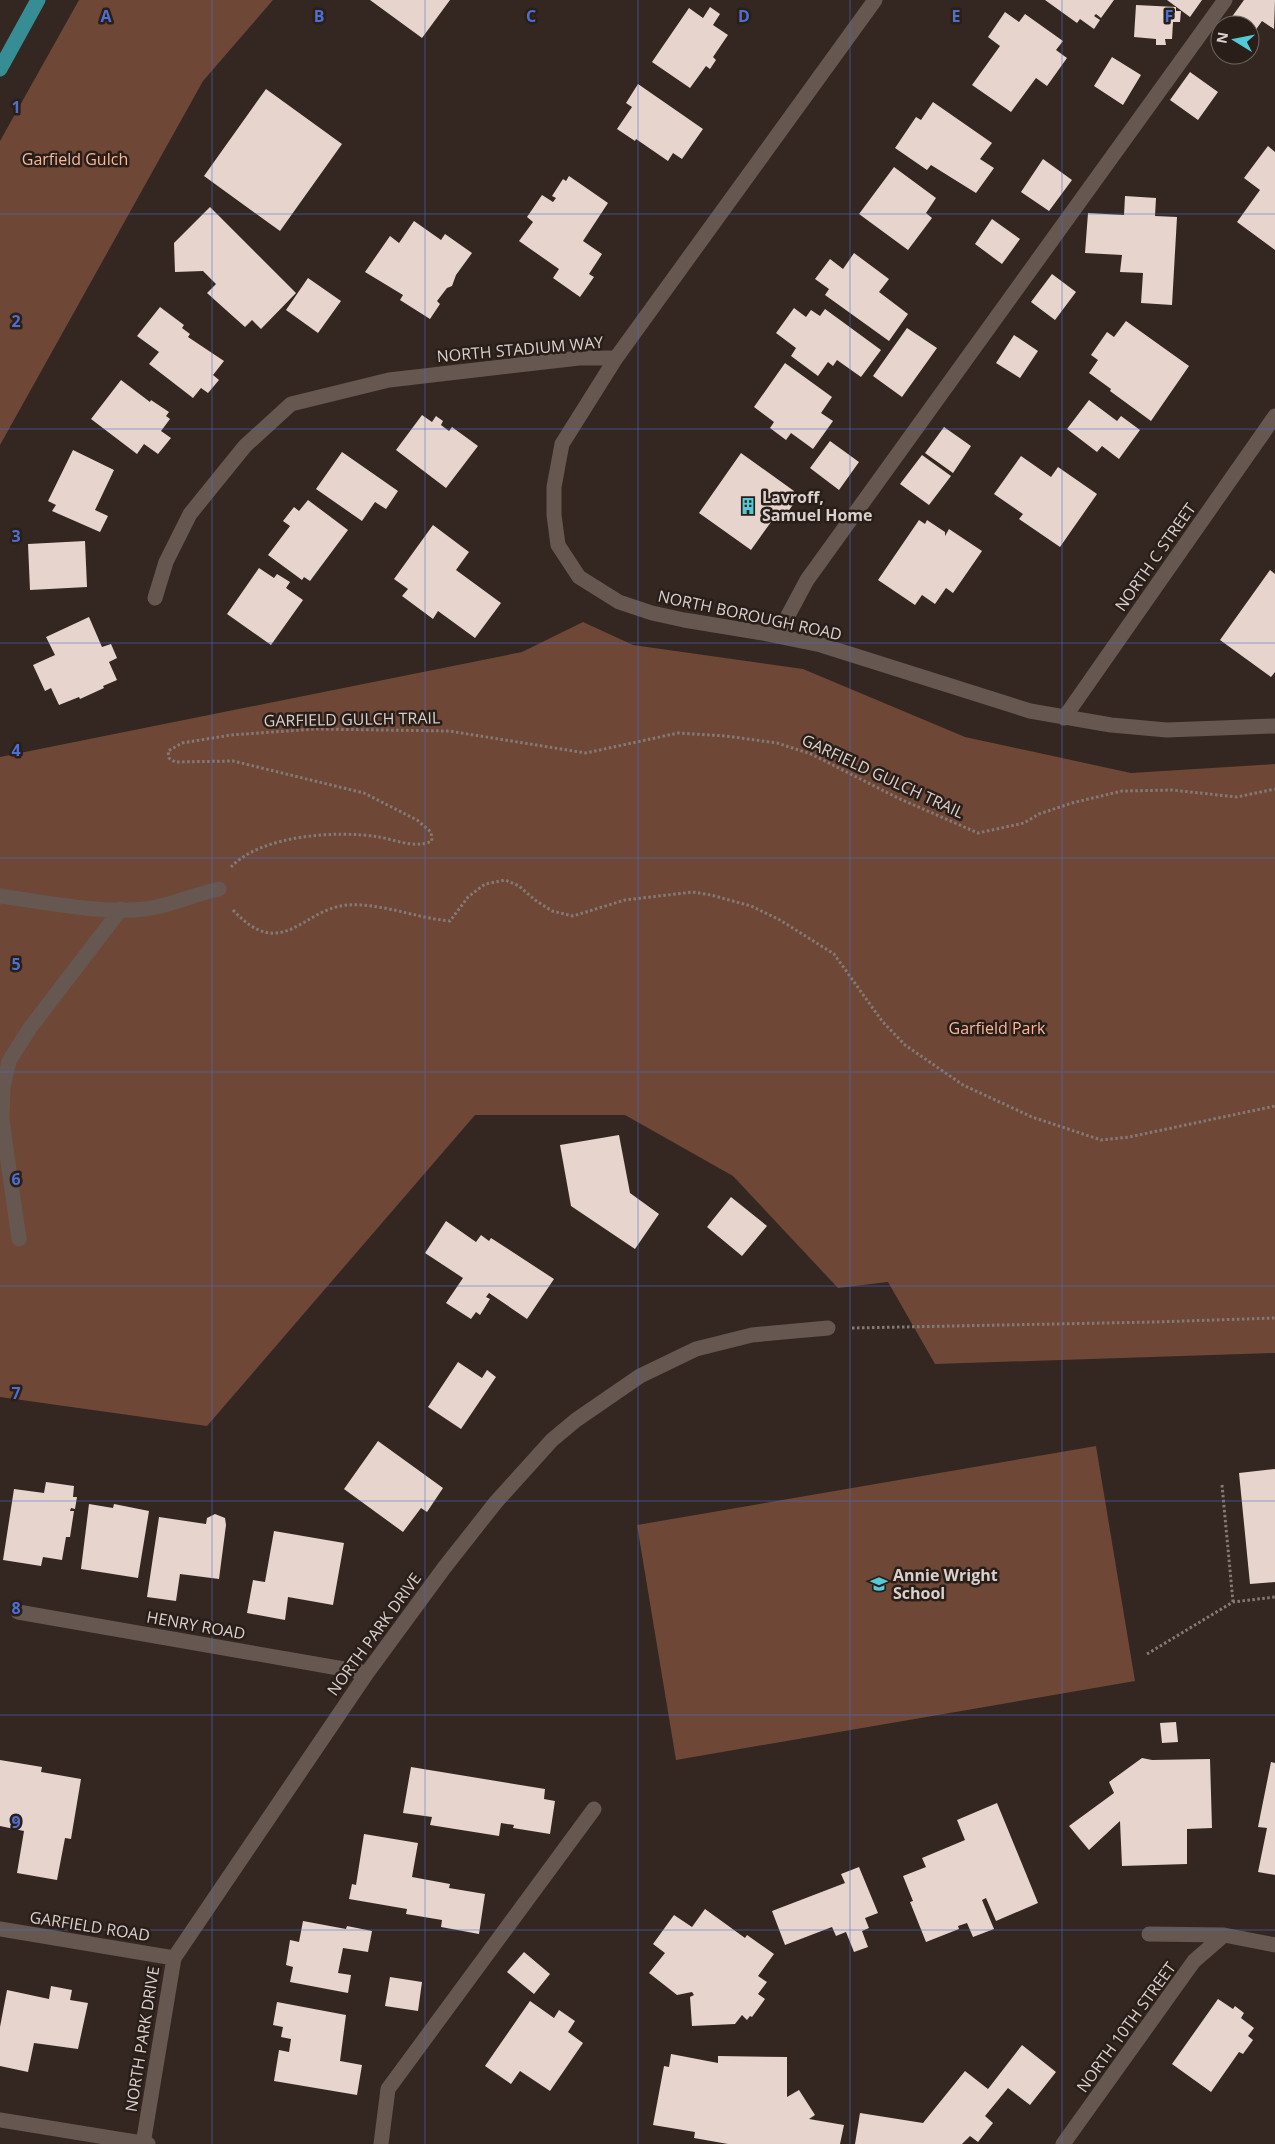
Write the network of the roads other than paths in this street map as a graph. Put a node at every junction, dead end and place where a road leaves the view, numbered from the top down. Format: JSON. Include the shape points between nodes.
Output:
{"nodes":[{"id":1,"x":38,"y":0,"type":"edge"},
{"id":2,"x":875,"y":0,"type":"edge"},
{"id":3,"x":1225,"y":0,"type":"edge"},
{"id":4,"x":0,"y":69,"type":"edge"},
{"id":5,"x":616,"y":358,"type":"junction"},
{"id":6,"x":1275,"y":416,"type":"edge"},
{"id":7,"x":155,"y":598,"type":"dead end"},
{"id":8,"x":777,"y":636,"type":"junction"},
{"id":9,"x":1064,"y":718,"type":"junction"},
{"id":10,"x":1275,"y":726,"type":"edge"},
{"id":11,"x":219,"y":889,"type":"road end"},
{"id":12,"x":0,"y":896,"type":"edge"},
{"id":13,"x":121,"y":909,"type":"junction"},
{"id":14,"x":19,"y":1239,"type":"dead end"},
{"id":15,"x":828,"y":1328,"type":"road end"},
{"id":16,"x":18,"y":1612,"type":"dead end"},
{"id":17,"x":367,"y":1673,"type":"junction"},
{"id":18,"x":594,"y":1809,"type":"dead end"},
{"id":19,"x":0,"y":1929,"type":"edge"},
{"id":20,"x":1149,"y":1934,"type":"dead end"},
{"id":21,"x":1224,"y":1936,"type":"junction"},
{"id":22,"x":1275,"y":1945,"type":"edge"},
{"id":23,"x":174,"y":1958,"type":"junction"},
{"id":24,"x":0,"y":2120,"type":"edge"},
{"id":25,"x":145,"y":2144,"type":"edge"},
{"id":26,"x":381,"y":2144,"type":"edge"},
{"id":27,"x":1063,"y":2144,"type":"edge"}],
"edges":[{"from":1,"to":4,"type":"highway"},
{"from":2,"to":5,"type":"street","name":"NORTH STADIUM WAY"},
{"from":3,"to":8,"type":"street","via":[[807,580]]},
{"from":5,"to":7,"type":"street","name":"NORTH STADIUM WAY","via":[[579,358],[389,380],[292,404],[245,446],[190,514],[166,562]]},
{"from":5,"to":8,"type":"street","name":"NORTH BOROUGH ROAD","via":[[562,444],[554,487],[558,545],[579,577],[618,602],[684,620]]},
{"from":6,"to":9,"type":"street","name":"NORTH C STREET"},
{"from":8,"to":9,"type":"street","name":"NORTH BOROUGH ROAD","via":[[821,645],[1030,711]]},
{"from":9,"to":10,"type":"street","name":"NORTH BOROUGH ROAD","via":[[1167,730]]},
{"from":11,"to":13,"type":"street","via":[[198,893],[169,905],[144,910]]},
{"from":12,"to":13,"type":"street"},
{"from":13,"to":14,"type":"street","via":[[30,1028],[10,1061],[3,1087],[2,1120]]},
{"from":15,"to":17,"type":"street","name":"NORTH PARK DRIVE","via":[[752,1335],[696,1349],[640,1376],[576,1420],[552,1440],[496,1502]]},
{"from":16,"to":17,"type":"street","name":"HENRY ROAD"},
{"from":17,"to":23,"type":"street","name":"NORTH PARK DRIVE"},
{"from":18,"to":26,"type":"street","via":[[388,2089]]},
{"from":19,"to":23,"type":"street","name":"GARFIELD ROAD"},
{"from":20,"to":21,"type":"street","name":"NORTH 10TH STREET"},
{"from":21,"to":22,"type":"street","name":"NORTH 10TH STREET"},
{"from":21,"to":27,"type":"street","name":"NORTH 10TH STREET","via":[[1194,1961]]},
{"from":23,"to":25,"type":"street","name":"NORTH PARK DRIVE"},
{"from":24,"to":25,"type":"street"}]}
